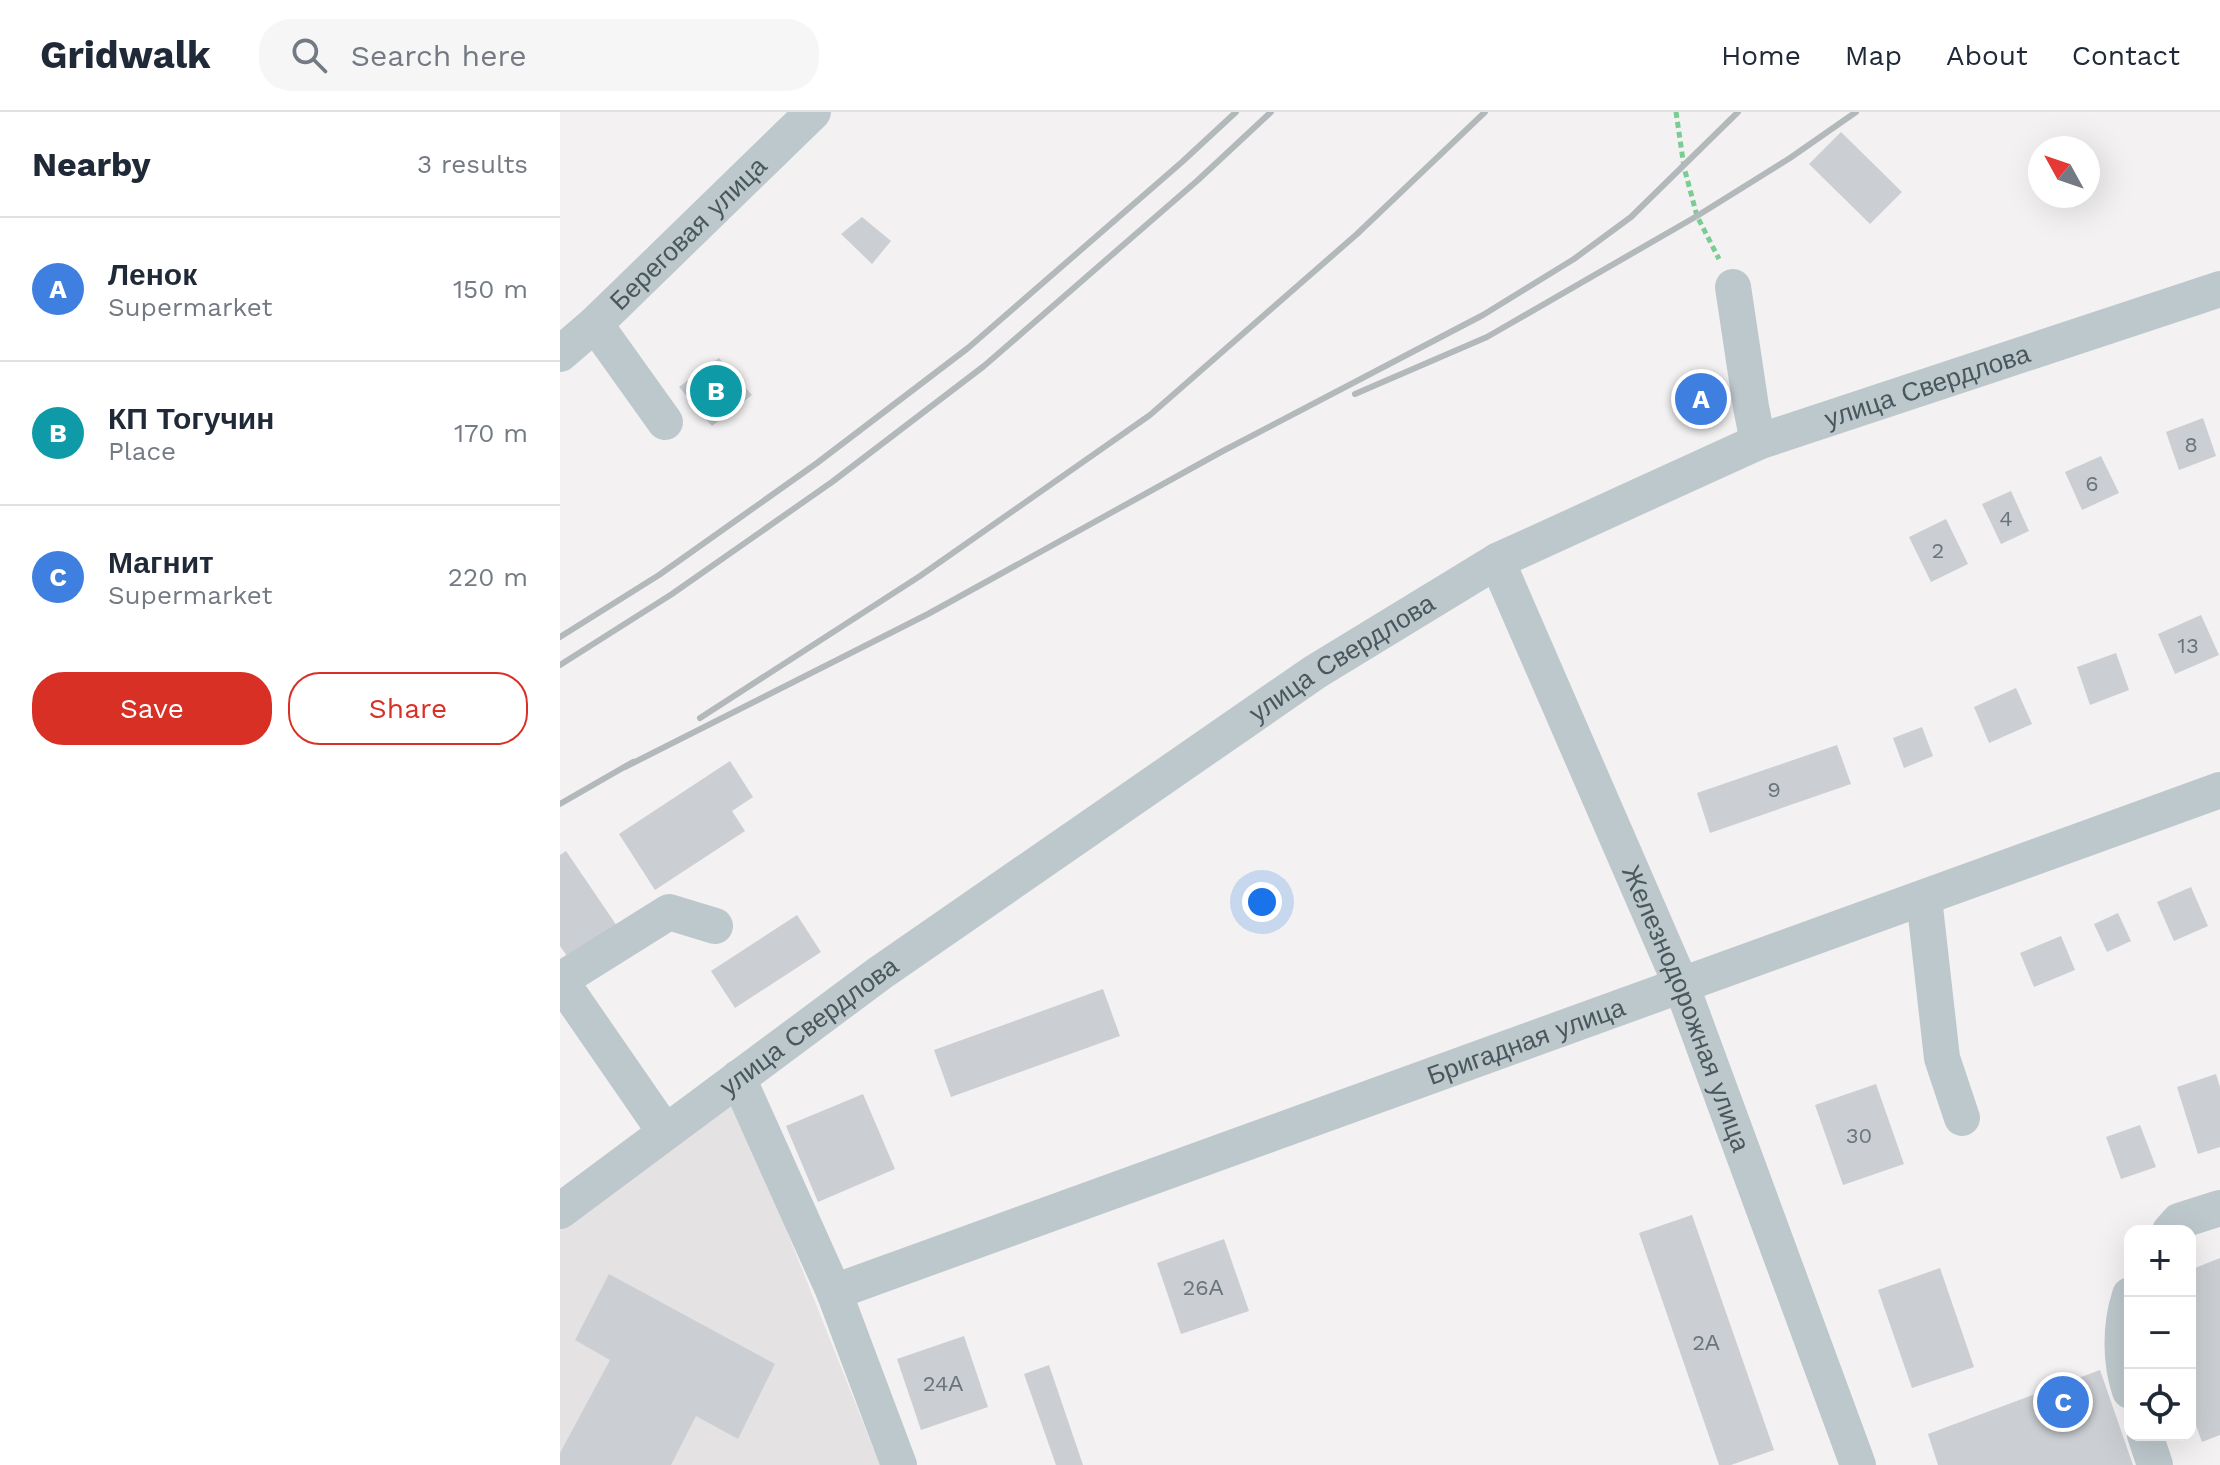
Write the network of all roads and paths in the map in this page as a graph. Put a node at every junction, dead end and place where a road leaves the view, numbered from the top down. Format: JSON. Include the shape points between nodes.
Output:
{"nodes":[{"id":1,"x":813,"y":112,"type":"edge"},
{"id":2,"x":1676,"y":112,"type":"edge"},
{"id":3,"x":1733,"y":287,"type":"joint"},
{"id":4,"x":2220,"y":289,"type":"edge"},
{"id":5,"x":595,"y":324,"type":"junction"},
{"id":6,"x":560,"y":354,"type":"edge"},
{"id":7,"x":665,"y":422,"type":"dead end"},
{"id":8,"x":1758,"y":442,"type":"junction"},
{"id":9,"x":1497,"y":561,"type":"junction"},
{"id":10,"x":2220,"y":790,"type":"edge"},
{"id":11,"x":1924,"y":898,"type":"junction"},
{"id":12,"x":715,"y":926,"type":"dead end"},
{"id":13,"x":561,"y":980,"type":"edge"},
{"id":14,"x":1682,"y":987,"type":"junction"},
{"id":15,"x":738,"y":1078,"type":"junction"},
{"id":16,"x":1962,"y":1118,"type":"dead end"},
{"id":17,"x":665,"y":1132,"type":"junction"},
{"id":18,"x":2220,"y":1208,"type":"edge"},
{"id":19,"x":560,"y":1211,"type":"edge"},
{"id":20,"x":2177,"y":1225,"type":"edge"},
{"id":21,"x":834,"y":1292,"type":"junction"},
{"id":22,"x":2129,"y":1297,"type":"edge"},
{"id":23,"x":2124,"y":1374,"type":"edge"},
{"id":24,"x":2147,"y":1441,"type":"edge"},
{"id":25,"x":899,"y":1465,"type":"edge"},
{"id":26,"x":1858,"y":1465,"type":"edge"},
{"id":27,"x":2155,"y":1465,"type":"edge"}],
"edges":[{"from":1,"to":5,"type":"street","name":"Береговая улица"},
{"from":2,"to":3,"type":"path","via":[[1697,216]]},
{"from":3,"to":8,"type":"street"},
{"from":4,"to":8,"type":"street","name":"улица Свердлова"},
{"from":5,"to":6,"type":"street","name":"Береговая улица"},
{"from":5,"to":7,"type":"street"},
{"from":8,"to":9,"type":"street","name":"улица Свердлова"},
{"from":9,"to":14,"type":"street","name":"Железнодорожная улица"},
{"from":9,"to":15,"type":"street","name":"улица Свердлова","via":[[1315,672],[880,973]]},
{"from":10,"to":11,"type":"street","name":"Бригадная улица"},
{"from":11,"to":14,"type":"street","name":"Бригадная улица"},
{"from":11,"to":16,"type":"street","via":[[1942,1058]]},
{"from":12,"to":13,"type":"street","via":[[669,912]]},
{"from":13,"to":17,"type":"street"},
{"from":14,"to":21,"type":"street","name":"Бригадная улица"},
{"from":14,"to":26,"type":"street","name":"Железнодорожная улица"},
{"from":15,"to":17,"type":"street","name":"улица Свердлова"},
{"from":15,"to":21,"type":"street"},
{"from":17,"to":19,"type":"street","name":"улица Свердлова"},
{"from":18,"to":20,"type":"street"},
{"from":21,"to":25,"type":"street"},
{"from":22,"to":23,"type":"street","via":[[2124,1314]]},
{"from":24,"to":27,"type":"street"}]}
